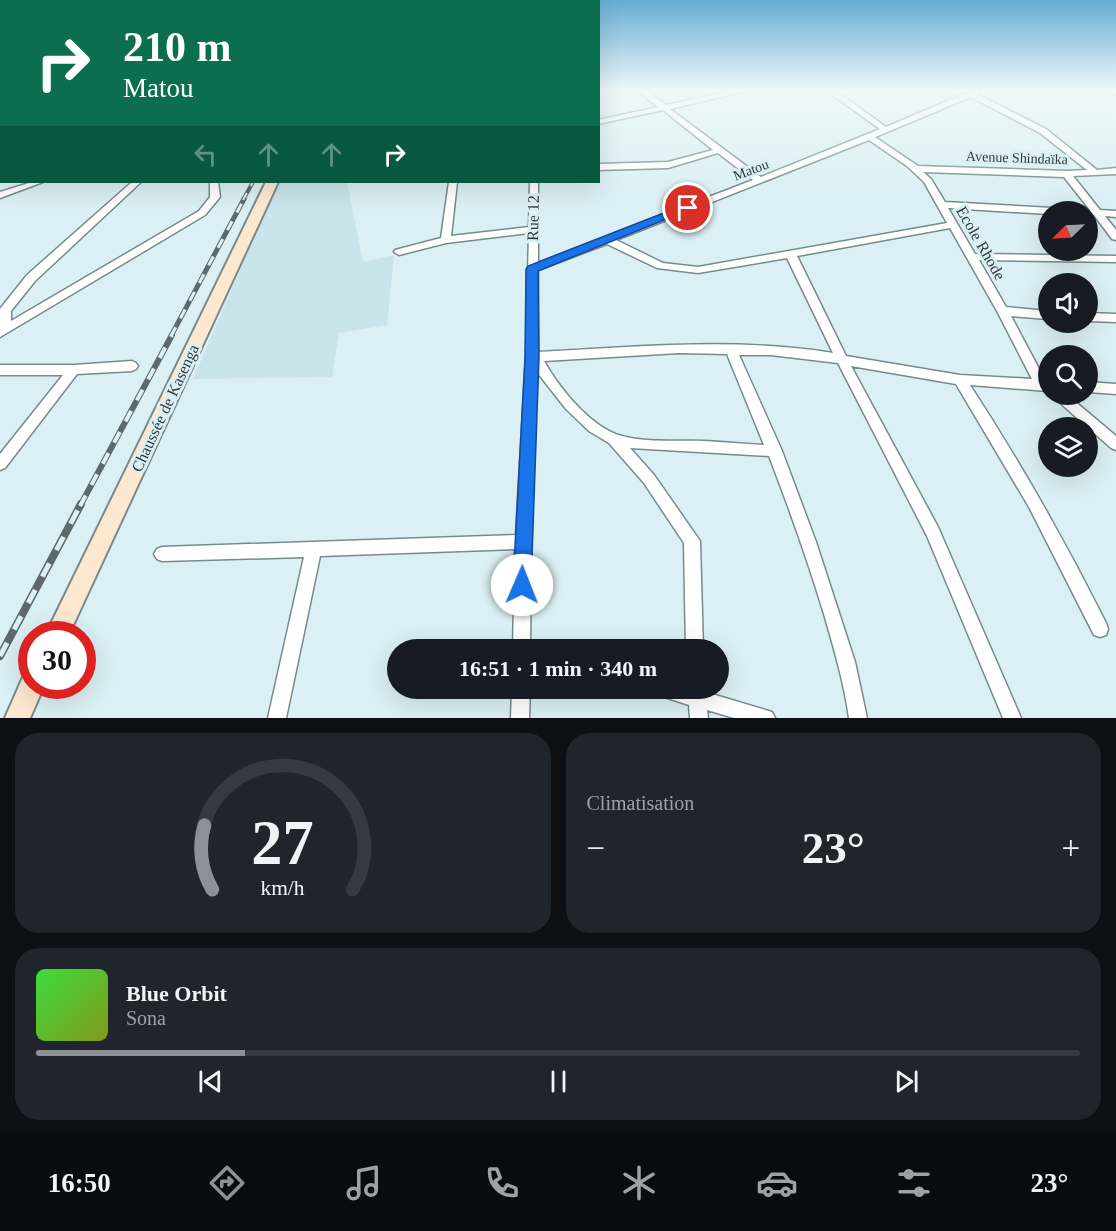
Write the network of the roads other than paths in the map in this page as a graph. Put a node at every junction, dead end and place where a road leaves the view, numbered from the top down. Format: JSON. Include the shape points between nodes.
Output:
{"nodes":[{"id":1,"x":686,"y":125,"type":"edge"},
{"id":2,"x":878,"y":125,"type":"edge"},
{"id":3,"x":899,"y":125,"type":"edge"},
{"id":4,"x":1030,"y":125,"type":"edge"},
{"id":5,"x":886,"y":130,"type":"junction"},
{"id":6,"x":870,"y":137,"type":"junction"},
{"id":7,"x":721,"y":150,"type":"junction"},
{"id":8,"x":600,"y":167,"type":"edge"},
{"id":9,"x":916,"y":169,"type":"junction"},
{"id":10,"x":1116,"y":171,"type":"edge"},
{"id":11,"x":1096,"y":173,"type":"junction"},
{"id":12,"x":1066,"y":174,"type":"junction"},
{"id":13,"x":760,"y":181,"type":"junction"},
{"id":14,"x":36,"y":183,"type":"edge"},
{"id":15,"x":136,"y":183,"type":"edge"},
{"id":16,"x":214,"y":183,"type":"edge"},
{"id":17,"x":272,"y":183,"type":"edge"},
{"id":18,"x":453,"y":183,"type":"edge"},
{"id":19,"x":534,"y":183,"type":"edge"},
{"id":20,"x":0,"y":195,"type":"edge"},
{"id":21,"x":1084,"y":201,"type":"edge"},
{"id":22,"x":942,"y":205,"type":"junction"},
{"id":23,"x":1038,"y":210,"type":"edge"},
{"id":24,"x":1098,"y":212,"type":"edge"},
{"id":25,"x":1116,"y":214,"type":"edge"},
{"id":26,"x":1098,"y":218,"type":"edge"},
{"id":27,"x":953,"y":225,"type":"junction"},
{"id":28,"x":533,"y":229,"type":"junction"},
{"id":29,"x":1116,"y":237,"type":"edge"},
{"id":30,"x":606,"y":239,"type":"junction"},
{"id":31,"x":446,"y":240,"type":"junction"},
{"id":32,"x":399,"y":252,"type":"dead end"},
{"id":33,"x":790,"y":255,"type":"junction"},
{"id":34,"x":972,"y":257,"type":"junction"},
{"id":35,"x":1116,"y":260,"type":"edge"},
{"id":36,"x":532,"y":269,"type":"junction"},
{"id":37,"x":1003,"y":311,"type":"junction"},
{"id":38,"x":1038,"y":314,"type":"edge"},
{"id":39,"x":1098,"y":317,"type":"edge"},
{"id":40,"x":1116,"y":318,"type":"edge"},
{"id":41,"x":3,"y":331,"type":"edge"},
{"id":42,"x":730,"y":351,"type":"junction"},
{"id":43,"x":534,"y":357,"type":"junction"},
{"id":44,"x":842,"y":360,"type":"junction"},
{"id":45,"x":132,"y":366,"type":"dead end"},
{"id":46,"x":0,"y":370,"type":"edge"},
{"id":47,"x":74,"y":370,"type":"junction"},
{"id":48,"x":1038,"y":372,"type":"edge"},
{"id":49,"x":960,"y":380,"type":"junction"},
{"id":50,"x":1038,"y":385,"type":"edge"},
{"id":51,"x":1098,"y":388,"type":"edge"},
{"id":52,"x":1116,"y":389,"type":"edge"},
{"id":53,"x":1072,"y":405,"type":"edge"},
{"id":54,"x":614,"y":439,"type":"junction"},
{"id":55,"x":1116,"y":444,"type":"edge"},
{"id":56,"x":775,"y":451,"type":"junction"},
{"id":57,"x":0,"y":464,"type":"edge"},
{"id":58,"x":523,"y":542,"type":"junction"},
{"id":59,"x":314,"y":548,"type":"junction"},
{"id":60,"x":162,"y":554,"type":"dead end"},
{"id":61,"x":63,"y":621,"type":"edge"},
{"id":62,"x":1100,"y":629,"type":"dead end"},
{"id":63,"x":521,"y":639,"type":"edge"},
{"id":64,"x":695,"y":639,"type":"edge"},
{"id":65,"x":26,"y":699,"type":"edge"},
{"id":66,"x":521,"y":699,"type":"edge"},
{"id":67,"x":697,"y":699,"type":"edge"},
{"id":68,"x":711,"y":699,"type":"edge"},
{"id":69,"x":18,"y":718,"type":"edge"},
{"id":70,"x":277,"y":718,"type":"edge"},
{"id":71,"x":520,"y":718,"type":"edge"},
{"id":72,"x":699,"y":718,"type":"edge"},
{"id":73,"x":766,"y":718,"type":"edge"},
{"id":74,"x":858,"y":718,"type":"edge"},
{"id":75,"x":1012,"y":718,"type":"edge"}],
"edges":[{"from":1,"to":7,"type":"street"},
{"from":2,"to":5,"type":"street"},
{"from":3,"to":5,"type":"street","name":"Matou"},
{"from":4,"to":11,"type":"street"},
{"from":5,"to":6,"type":"street","name":"Matou"},
{"from":6,"to":9,"type":"street","name":"Ecole Rhode"},
{"from":6,"to":13,"type":"street","name":"Matou"},
{"from":7,"to":8,"type":"street","via":[[668,165]]},
{"from":7,"to":13,"type":"street"},
{"from":9,"to":12,"type":"street","name":"Avenue Shindaïka"},
{"from":9,"to":22,"type":"street","name":"Ecole Rhode"},
{"from":10,"to":11,"type":"street","name":"Avenue Shindaïka"},
{"from":11,"to":12,"type":"street","name":"Avenue Shindaïka"},
{"from":12,"to":21,"type":"street"},
{"from":13,"to":30,"type":"street","name":"Matou"},
{"from":14,"to":20,"type":"street"},
{"from":15,"to":41,"type":"street","via":[[32,278],[5,310]]},
{"from":16,"to":41,"type":"street","via":[[215,197],[202,213]]},
{"from":17,"to":61,"type":"main road","name":"Chaussée de Kasenga"},
{"from":18,"to":31,"type":"street"},
{"from":19,"to":28,"type":"street","name":"Rue 12"},
{"from":22,"to":23,"type":"street"},
{"from":22,"to":27,"type":"street","name":"Ecole Rhode"},
{"from":24,"to":25,"type":"street"},
{"from":26,"to":29,"type":"street"},
{"from":27,"to":33,"type":"street"},
{"from":27,"to":34,"type":"street","name":"Ecole Rhode"},
{"from":28,"to":31,"type":"street"},
{"from":28,"to":36,"type":"street","name":"Rue 12"},
{"from":30,"to":33,"type":"street","via":[[661,266],[685,270]]},
{"from":30,"to":36,"type":"street","name":"Matou"},
{"from":31,"to":32,"type":"street"},
{"from":33,"to":44,"type":"street"},
{"from":34,"to":35,"type":"street"},
{"from":34,"to":37,"type":"street","name":"Ecole Rhode"},
{"from":36,"to":43,"type":"street","name":"Rue 12"},
{"from":37,"to":38,"type":"street"},
{"from":37,"to":48,"type":"street","name":"Ecole Rhode"},
{"from":39,"to":40,"type":"street"},
{"from":42,"to":43,"type":"street","via":[[679,349]]},
{"from":42,"to":44,"type":"street","via":[[799,353]]},
{"from":42,"to":56,"type":"street"},
{"from":43,"to":54,"type":"street","via":[[573,408],[605,436]]},
{"from":43,"to":58,"type":"street","name":"Rue 12"},
{"from":44,"to":49,"type":"street"},
{"from":44,"to":75,"type":"street","via":[[933,532]]},
{"from":45,"to":47,"type":"street"},
{"from":46,"to":47,"type":"street"},
{"from":47,"to":57,"type":"street"},
{"from":49,"to":50,"type":"street"},
{"from":49,"to":62,"type":"street","via":[[1024,482]]},
{"from":51,"to":52,"type":"street"},
{"from":53,"to":55,"type":"street"},
{"from":54,"to":56,"type":"street","via":[[663,446]]},
{"from":54,"to":64,"type":"street","via":[[649,479],[692,541]]},
{"from":56,"to":74,"type":"street","via":[[809,539]]},
{"from":58,"to":59,"type":"street"},
{"from":58,"to":63,"type":"street","name":"Rue 12"},
{"from":59,"to":60,"type":"street"},
{"from":59,"to":70,"type":"street"},
{"from":65,"to":69,"type":"main road"},
{"from":66,"to":71,"type":"street"},
{"from":67,"to":72,"type":"street"},
{"from":68,"to":73,"type":"street"}]}
